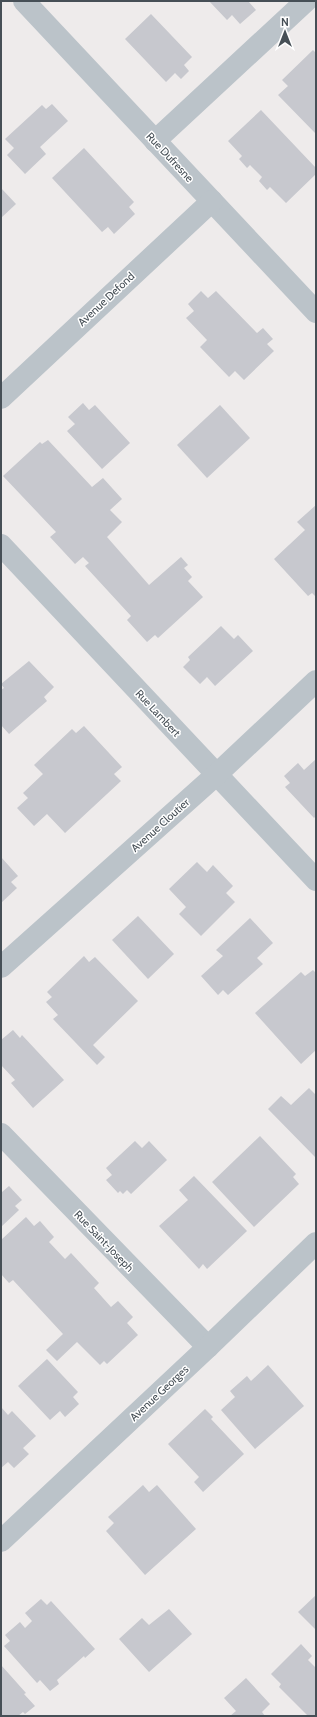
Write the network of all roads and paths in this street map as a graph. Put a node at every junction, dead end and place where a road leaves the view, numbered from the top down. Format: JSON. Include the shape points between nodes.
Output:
{"nodes":[{"id":1,"x":24,"y":1,"type":"edge"},
{"id":2,"x":306,"y":1,"type":"edge"},
{"id":3,"x":155,"y":141,"type":"junction"},
{"id":4,"x":212,"y":201,"type":"junction"},
{"id":5,"x":316,"y":312,"type":"edge"},
{"id":6,"x":1,"y":398,"type":"edge"},
{"id":7,"x":1,"y":545,"type":"edge"},
{"id":8,"x":316,"y":681,"type":"edge"},
{"id":9,"x":216,"y":775,"type":"junction"},
{"id":10,"x":316,"y":880,"type":"edge"},
{"id":11,"x":1,"y":967,"type":"edge"},
{"id":12,"x":1,"y":1134,"type":"edge"},
{"id":13,"x":316,"y":1243,"type":"edge"},
{"id":14,"x":208,"y":1348,"type":"junction"},
{"id":15,"x":1,"y":1541,"type":"edge"}],
"edges":[{"from":1,"to":3,"type":"street","name":"Rue Dufresne"},
{"from":2,"to":3,"type":"street"},
{"from":3,"to":4,"type":"street","name":"Rue Dufresne"},
{"from":4,"to":5,"type":"street","name":"Rue Dufresne"},
{"from":4,"to":6,"type":"street","name":"Avenue Defond"},
{"from":7,"to":9,"type":"street","name":"Rue Lambert"},
{"from":8,"to":9,"type":"street","name":"Avenue Cloutier"},
{"from":9,"to":10,"type":"street","name":"Rue Lambert"},
{"from":9,"to":11,"type":"street","name":"Avenue Cloutier"},
{"from":12,"to":14,"type":"street","name":"Rue Saint-Joseph"},
{"from":13,"to":14,"type":"street","name":"Avenue Georges"},
{"from":14,"to":15,"type":"street","name":"Avenue Georges"}]}
